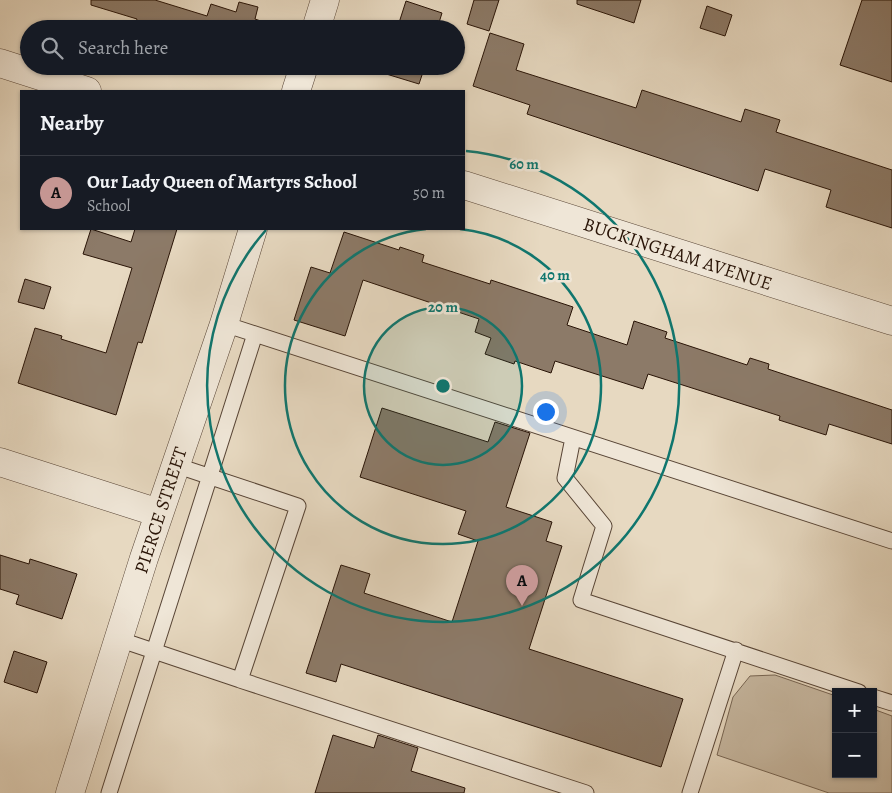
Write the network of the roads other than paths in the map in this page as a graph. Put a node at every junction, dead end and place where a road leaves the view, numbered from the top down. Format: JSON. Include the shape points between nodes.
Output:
{"nodes":[{"id":1,"x":325,"y":0,"type":"edge"},
{"id":2,"x":319,"y":20,"type":"edge"},
{"id":3,"x":0,"y":63,"type":"edge"},
{"id":4,"x":20,"y":69,"type":"edge"},
{"id":5,"x":37,"y":75,"type":"edge"},
{"id":6,"x":301,"y":75,"type":"edge"},
{"id":7,"x":84,"y":90,"type":"edge"},
{"id":8,"x":296,"y":90,"type":"edge"},
{"id":9,"x":465,"y":185,"type":"edge"},
{"id":10,"x":253,"y":230,"type":"edge"},
{"id":11,"x":892,"y":321,"type":"edge"},
{"id":12,"x":224,"y":324,"type":"junction"},
{"id":13,"x":255,"y":334,"type":"junction"},
{"id":14,"x":573,"y":438,"type":"junction"},
{"id":15,"x":0,"y":462,"type":"edge"},
{"id":16,"x":175,"y":465,"type":"junction"},
{"id":17,"x":211,"y":476,"type":"junction"},
{"id":18,"x":159,"y":512,"type":"junction"},
{"id":19,"x":892,"y":541,"type":"edge"},
{"id":20,"x":118,"y":639,"type":"junction"},
{"id":21,"x":736,"y":650,"type":"junction"},
{"id":22,"x":155,"y":652,"type":"junction"},
{"id":23,"x":240,"y":680,"type":"junction"},
{"id":24,"x":847,"y":688,"type":"edge"},
{"id":25,"x":877,"y":698,"type":"edge"},
{"id":26,"x":892,"y":703,"type":"edge"},
{"id":27,"x":560,"y":789,"type":"edge"},
{"id":28,"x":77,"y":791,"type":"edge"},
{"id":29,"x":109,"y":793,"type":"edge"},
{"id":30,"x":586,"y":793,"type":"edge"},
{"id":31,"x":690,"y":793,"type":"edge"}],
"edges":[{"from":1,"to":2,"type":"street"},
{"from":3,"to":4,"type":"street"},
{"from":5,"to":7,"type":"street"},
{"from":6,"to":8,"type":"street"},
{"from":9,"to":11,"type":"street","name":"BUCKINGHAM AVENUE"},
{"from":10,"to":12,"type":"street","name":"PIERCE STREET"},
{"from":12,"to":13,"type":"lane"},
{"from":12,"to":16,"type":"street","name":"PIERCE STREET"},
{"from":13,"to":14,"type":"lane"},
{"from":13,"to":17,"type":"lane"},
{"from":14,"to":19,"type":"lane"},
{"from":14,"to":21,"type":"lane","via":[[565,478],[604,526],[581,600]]},
{"from":15,"to":18,"type":"street"},
{"from":16,"to":17,"type":"lane"},
{"from":16,"to":18,"type":"street","name":"PIERCE STREET"},
{"from":17,"to":22,"type":"lane"},
{"from":17,"to":23,"type":"lane","via":[[298,506]]},
{"from":18,"to":20,"type":"street","name":"PIERCE STREET"},
{"from":20,"to":22,"type":"lane"},
{"from":20,"to":28,"type":"street","name":"PIERCE STREET"},
{"from":21,"to":24,"type":"lane"},
{"from":21,"to":31,"type":"lane"},
{"from":22,"to":23,"type":"lane"},
{"from":22,"to":29,"type":"lane"},
{"from":23,"to":27,"type":"lane"},
{"from":25,"to":26,"type":"lane"},
{"from":27,"to":30,"type":"lane"}]}
